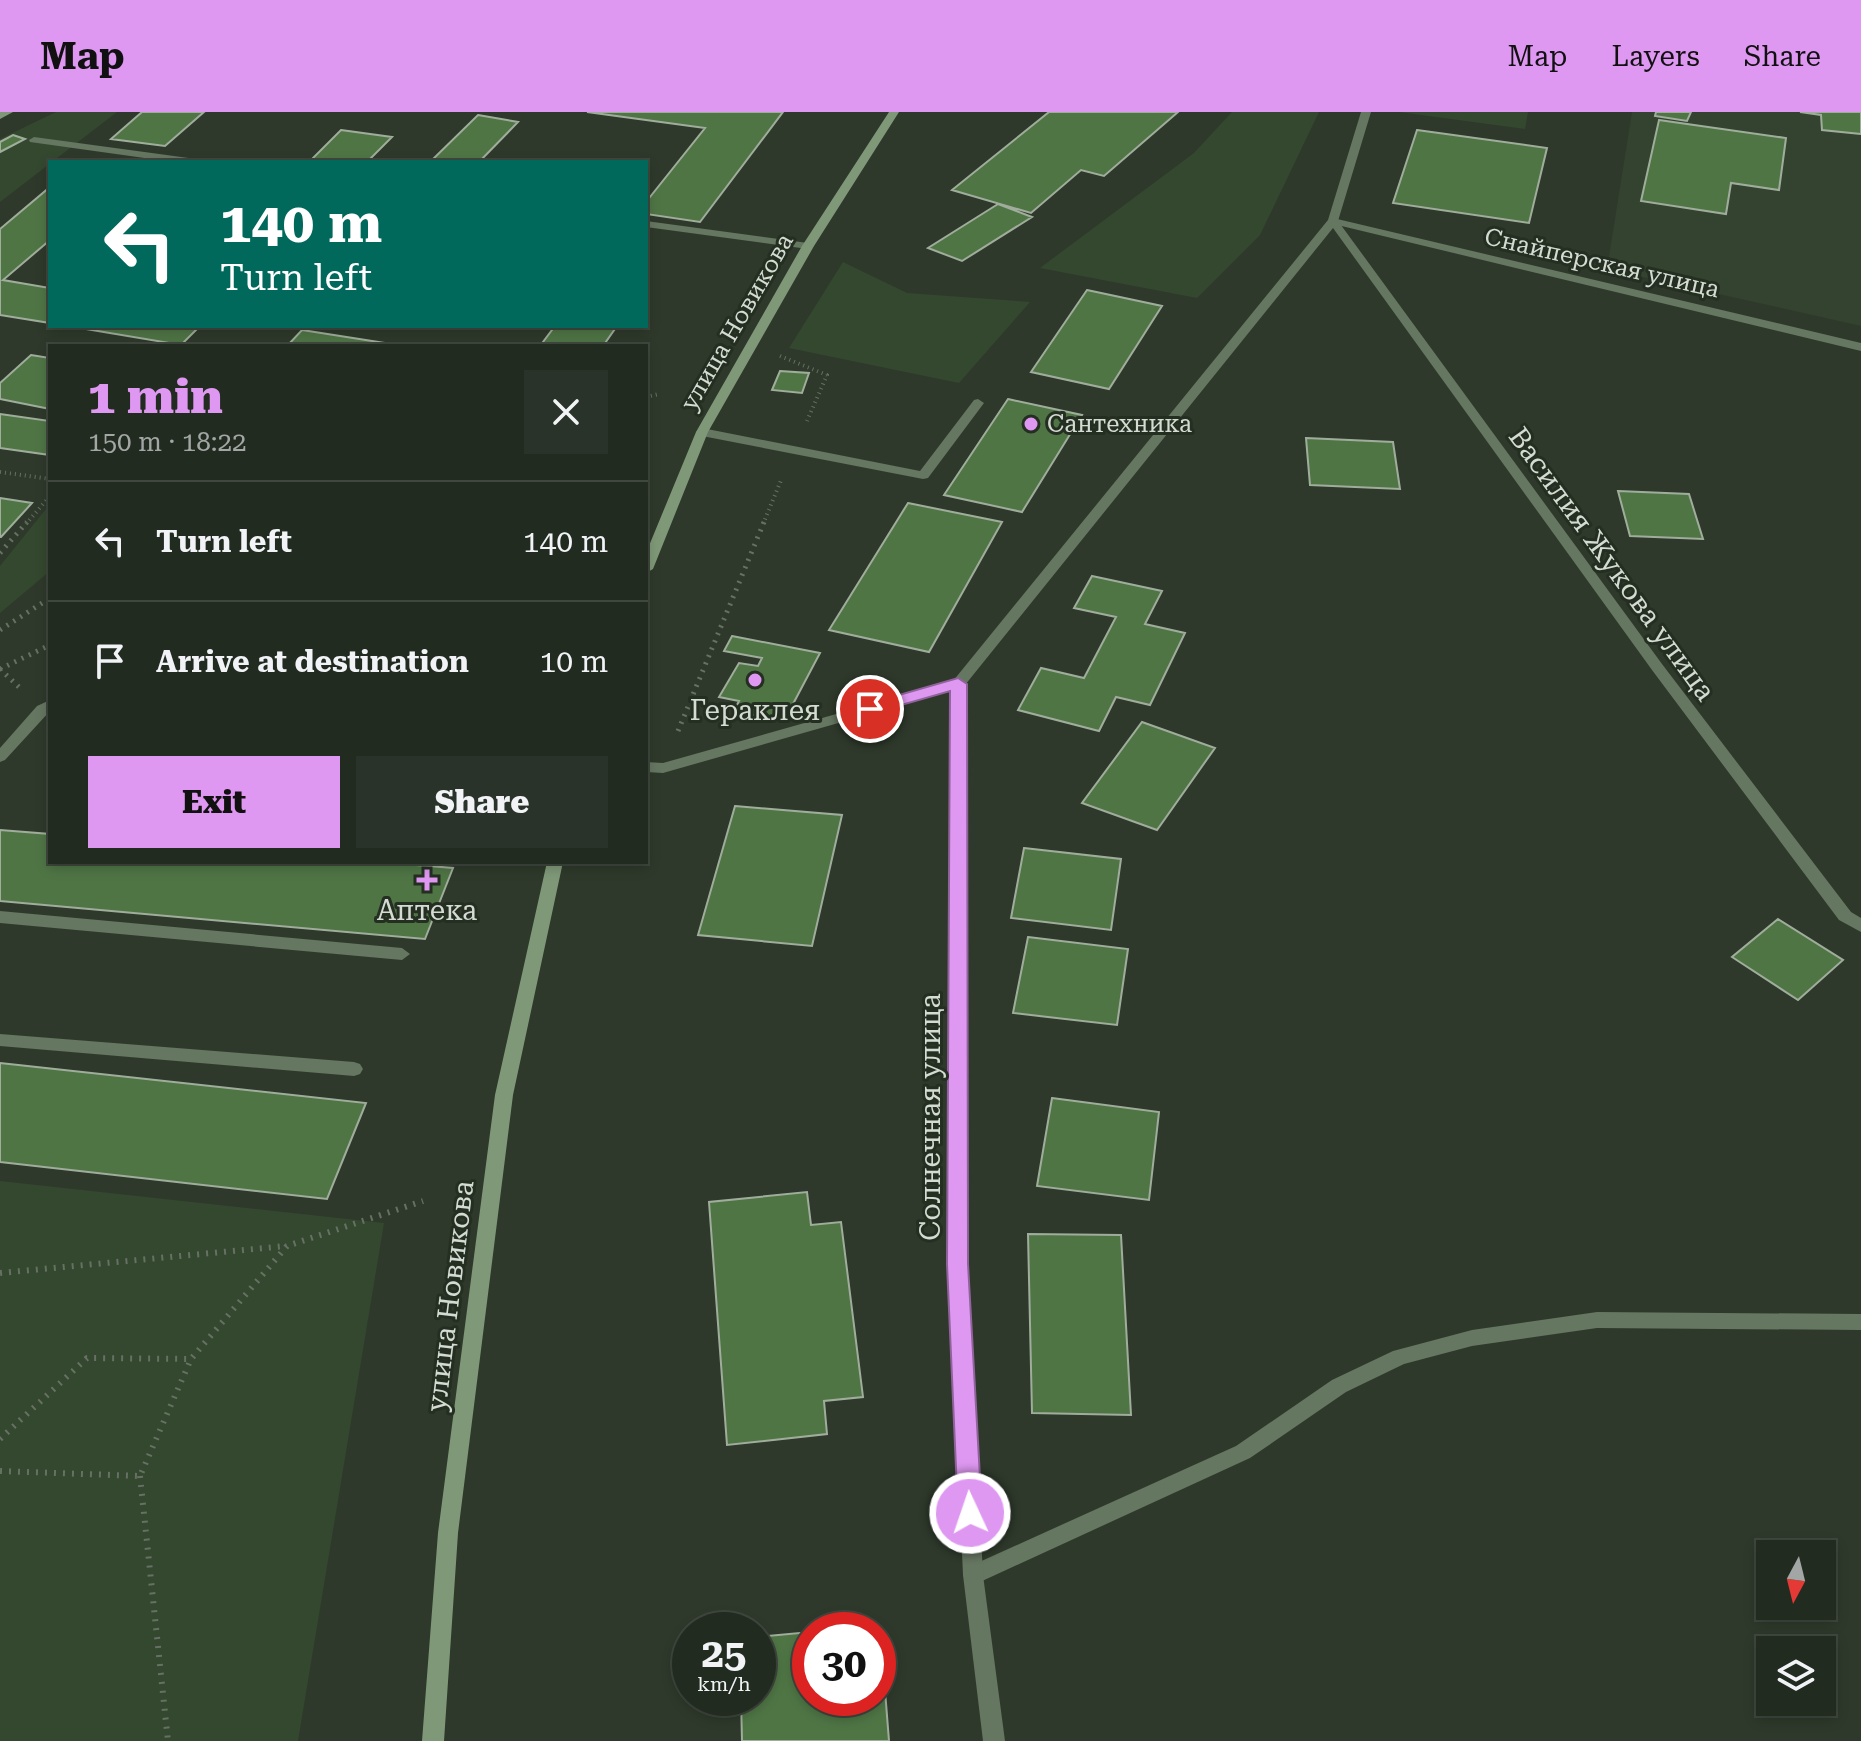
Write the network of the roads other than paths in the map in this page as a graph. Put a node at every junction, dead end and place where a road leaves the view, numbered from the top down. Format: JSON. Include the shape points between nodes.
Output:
{"nodes":[{"id":1,"x":8,"y":112,"type":"edge"},
{"id":2,"x":893,"y":112,"type":"edge"},
{"id":3,"x":1366,"y":112,"type":"edge"},
{"id":4,"x":0,"y":116,"type":"edge"},
{"id":5,"x":34,"y":140,"type":"dead end"},
{"id":6,"x":181,"y":160,"type":"edge"},
{"id":7,"x":1333,"y":221,"type":"junction"},
{"id":8,"x":648,"y":224,"type":"edge"},
{"id":9,"x":808,"y":246,"type":"junction"},
{"id":10,"x":1861,"y":347,"type":"edge"},
{"id":11,"x":978,"y":403,"type":"dead end"},
{"id":12,"x":702,"y":432,"type":"junction"},
{"id":13,"x":648,"y":564,"type":"edge"},
{"id":14,"x":958,"y":684,"type":"junction"},
{"id":15,"x":48,"y":706,"type":"edge"},
{"id":16,"x":0,"y":757,"type":"edge"},
{"id":17,"x":648,"y":767,"type":"edge"},
{"id":18,"x":555,"y":864,"type":"edge"},
{"id":19,"x":0,"y":917,"type":"edge"},
{"id":20,"x":1861,"y":926,"type":"edge"},
{"id":21,"x":402,"y":954,"type":"dead end"},
{"id":22,"x":0,"y":1040,"type":"edge"},
{"id":23,"x":354,"y":1069,"type":"dead end"},
{"id":24,"x":1861,"y":1322,"type":"edge"},
{"id":25,"x":973,"y":1575,"type":"junction"},
{"id":26,"x":433,"y":1741,"type":"edge"},
{"id":27,"x":994,"y":1741,"type":"edge"}],
"edges":[{"from":1,"to":4,"type":"main road"},
{"from":2,"to":9,"type":"main road","name":"улица Новикова"},
{"from":3,"to":7,"type":"street"},
{"from":5,"to":6,"type":"street"},
{"from":7,"to":10,"type":"street","name":"Снайперская улица"},
{"from":7,"to":14,"type":"street"},
{"from":7,"to":20,"type":"street","name":"Василия Жукова улица","via":[[1657,667],[1845,916]]},
{"from":8,"to":9,"type":"street"},
{"from":9,"to":12,"type":"main road","name":"улица Новикова"},
{"from":11,"to":12,"type":"street","via":[[923,475]]},
{"from":12,"to":13,"type":"main road","name":"улица Новикова"},
{"from":14,"to":17,"type":"street","via":[[663,768]]},
{"from":14,"to":25,"type":"street","name":"Солнечная улица","via":[[958,1264]]},
{"from":15,"to":16,"type":"street"},
{"from":18,"to":26,"type":"main road","name":"улица Новикова","via":[[504,1095],[448,1533]]},
{"from":19,"to":21,"type":"street"},
{"from":22,"to":23,"type":"street"},
{"from":24,"to":25,"type":"street","via":[[1597,1320],[1472,1338],[1400,1357],[1339,1386],[1243,1452]]},
{"from":25,"to":27,"type":"street","name":"Солнечная улица"}]}
